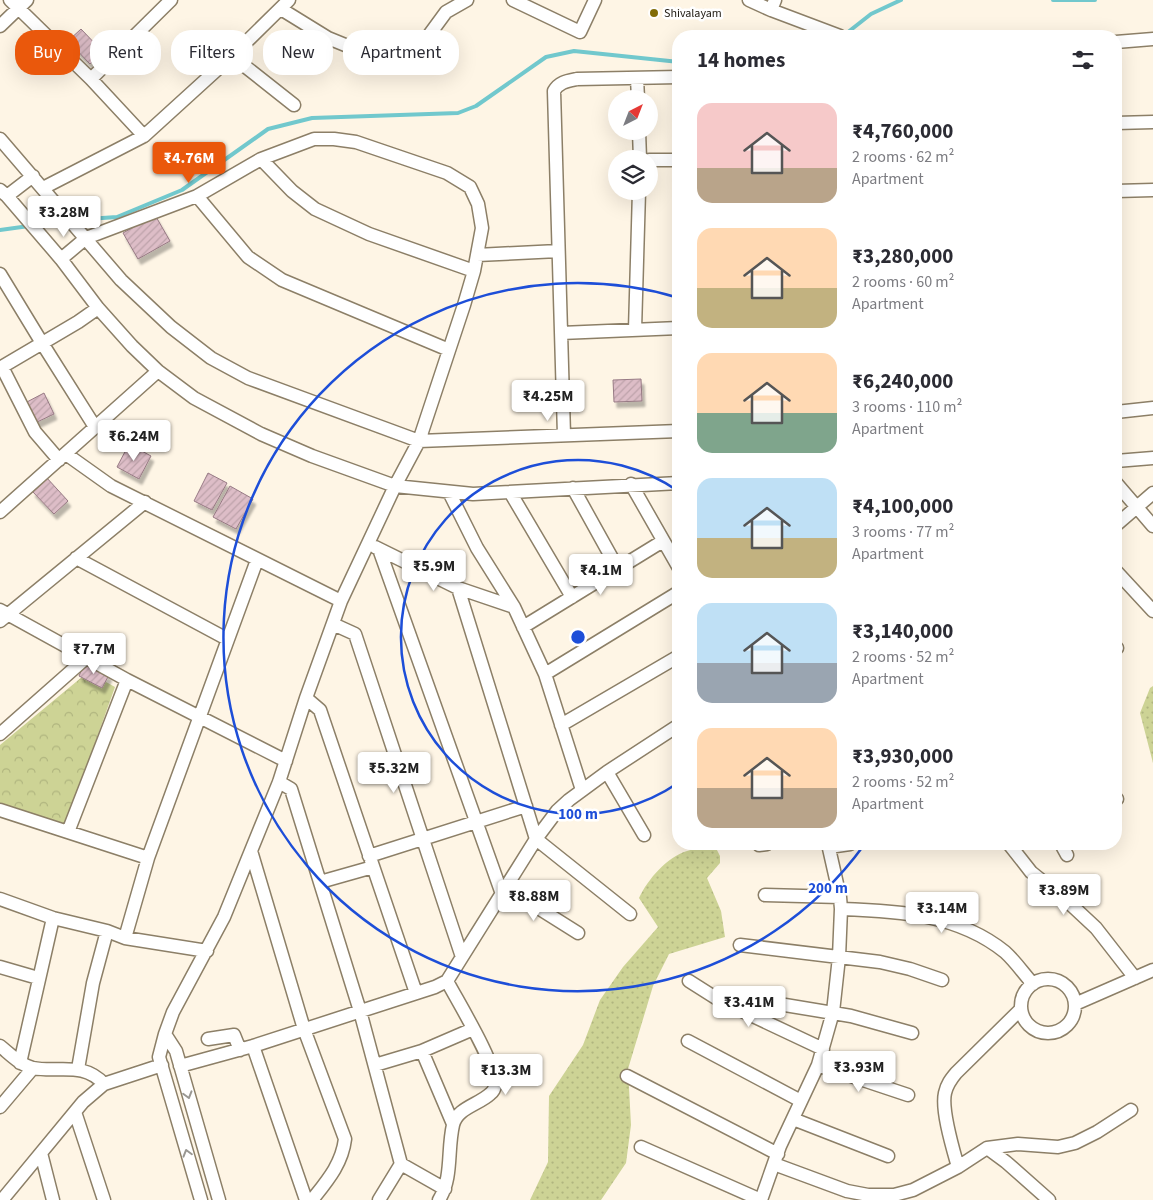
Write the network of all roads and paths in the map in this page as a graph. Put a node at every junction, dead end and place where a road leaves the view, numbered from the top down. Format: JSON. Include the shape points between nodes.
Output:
{"nodes":[{"id":1,"x":172,"y":0,"type":"edge"},
{"id":2,"x":467,"y":0,"type":"edge"},
{"id":3,"x":513,"y":0,"type":"edge"},
{"id":4,"x":595,"y":0,"type":"edge"},
{"id":5,"x":749,"y":0,"type":"edge"},
{"id":6,"x":18,"y":3,"type":"edge"},
{"id":7,"x":285,"y":4,"type":"edge"},
{"id":8,"x":773,"y":5,"type":"edge"},
{"id":9,"x":446,"y":6,"type":"edge"},
{"id":10,"x":0,"y":26,"type":"edge"},
{"id":11,"x":430,"y":30,"type":"edge"},
{"id":12,"x":826,"y":30,"type":"edge"},
{"id":13,"x":253,"y":35,"type":"edge"},
{"id":14,"x":1153,"y":40,"type":"edge"},
{"id":15,"x":1122,"y":42,"type":"edge"},
{"id":16,"x":343,"y":44,"type":"edge"},
{"id":17,"x":253,"y":73,"type":"edge"},
{"id":18,"x":211,"y":75,"type":"edge"},
{"id":19,"x":672,"y":77,"type":"edge"},
{"id":20,"x":637,"y":78,"type":"junction"},
{"id":21,"x":91,"y":79,"type":"junction"},
{"id":22,"x":638,"y":90,"type":"edge"},
{"id":23,"x":294,"y":106,"type":"dead end"},
{"id":24,"x":1153,"y":122,"type":"edge"},
{"id":25,"x":1122,"y":123,"type":"edge"},
{"id":26,"x":144,"y":136,"type":"junction"},
{"id":27,"x":0,"y":139,"type":"edge"},
{"id":28,"x":261,"y":159,"type":"junction"},
{"id":29,"x":658,"y":160,"type":"edge"},
{"id":30,"x":672,"y":160,"type":"edge"},
{"id":31,"x":33,"y":176,"type":"junction"},
{"id":32,"x":43,"y":188,"type":"junction"},
{"id":33,"x":1153,"y":190,"type":"edge"},
{"id":34,"x":1122,"y":191,"type":"edge"},
{"id":35,"x":4,"y":193,"type":"edge"},
{"id":36,"x":197,"y":196,"type":"junction"},
{"id":37,"x":639,"y":200,"type":"edge"},
{"id":38,"x":86,"y":238,"type":"junction"},
{"id":39,"x":558,"y":251,"type":"junction"},
{"id":40,"x":477,"y":256,"type":"junction"},
{"id":41,"x":61,"y":259,"type":"junction"},
{"id":42,"x":474,"y":271,"type":"junction"},
{"id":43,"x":0,"y":274,"type":"edge"},
{"id":44,"x":98,"y":308,"type":"junction"},
{"id":45,"x":672,"y":328,"type":"edge"},
{"id":46,"x":635,"y":330,"type":"junction"},
{"id":47,"x":561,"y":333,"type":"junction"},
{"id":48,"x":42,"y":344,"type":"junction"},
{"id":49,"x":449,"y":350,"type":"junction"},
{"id":50,"x":1,"y":367,"type":"edge"},
{"id":51,"x":158,"y":371,"type":"junction"},
{"id":52,"x":1153,"y":408,"type":"edge"},
{"id":53,"x":1122,"y":411,"type":"edge"},
{"id":54,"x":95,"y":427,"type":"junction"},
{"id":55,"x":672,"y":431,"type":"edge"},
{"id":56,"x":564,"y":435,"type":"junction"},
{"id":57,"x":419,"y":441,"type":"junction"},
{"id":58,"x":62,"y":457,"type":"junction"},
{"id":59,"x":1153,"y":458,"type":"edge"},
{"id":60,"x":1122,"y":461,"type":"edge"},
{"id":61,"x":672,"y":483,"type":"edge"},
{"id":62,"x":631,"y":484,"type":"junction"},
{"id":63,"x":395,"y":486,"type":"junction"},
{"id":64,"x":573,"y":488,"type":"junction"},
{"id":65,"x":1122,"y":491,"type":"edge"},
{"id":66,"x":449,"y":492,"type":"junction"},
{"id":67,"x":510,"y":492,"type":"junction"},
{"id":68,"x":1153,"y":493,"type":"edge"},
{"id":69,"x":145,"y":502,"type":"junction"},
{"id":70,"x":1136,"y":507,"type":"junction"},
{"id":71,"x":0,"y":512,"type":"edge"},
{"id":72,"x":1122,"y":520,"type":"edge"},
{"id":73,"x":1153,"y":526,"type":"edge"},
{"id":74,"x":663,"y":541,"type":"junction"},
{"id":75,"x":373,"y":546,"type":"junction"},
{"id":76,"x":672,"y":556,"type":"edge"},
{"id":77,"x":76,"y":558,"type":"junction"},
{"id":78,"x":257,"y":560,"type":"junction"},
{"id":79,"x":618,"y":569,"type":"junction"},
{"id":80,"x":1122,"y":578,"type":"edge"},
{"id":81,"x":458,"y":588,"type":"junction"},
{"id":82,"x":672,"y":596,"type":"edge"},
{"id":83,"x":572,"y":597,"type":"junction"},
{"id":84,"x":341,"y":601,"type":"junction"},
{"id":85,"x":514,"y":607,"type":"junction"},
{"id":86,"x":1153,"y":612,"type":"edge"},
{"id":87,"x":2,"y":615,"type":"edge"},
{"id":88,"x":333,"y":624,"type":"junction"},
{"id":89,"x":523,"y":627,"type":"junction"},
{"id":90,"x":228,"y":639,"type":"junction"},
{"id":91,"x":86,"y":658,"type":"junction"},
{"id":92,"x":672,"y":660,"type":"edge"},
{"id":93,"x":545,"y":674,"type":"junction"},
{"id":94,"x":127,"y":680,"type":"junction"},
{"id":95,"x":306,"y":698,"type":"junction"},
{"id":96,"x":199,"y":716,"type":"junction"},
{"id":97,"x":561,"y":724,"type":"junction"},
{"id":98,"x":672,"y":730,"type":"edge"},
{"id":99,"x":0,"y":734,"type":"edge"},
{"id":100,"x":286,"y":761,"type":"junction"},
{"id":101,"x":608,"y":772,"type":"junction"},
{"id":102,"x":279,"y":782,"type":"junction"},
{"id":103,"x":582,"y":790,"type":"junction"},
{"id":104,"x":526,"y":806,"type":"junction"},
{"id":105,"x":0,"y":810,"type":"edge"},
{"id":106,"x":476,"y":821,"type":"junction"},
{"id":107,"x":68,"y":832,"type":"junction"},
{"id":108,"x":644,"y":835,"type":"dead end"},
{"id":109,"x":423,"y":838,"type":"junction"},
{"id":110,"x":536,"y":839,"type":"junction"},
{"id":111,"x":830,"y":850,"type":"edge"},
{"id":112,"x":1014,"y":850,"type":"edge"},
{"id":113,"x":251,"y":851,"type":"junction"},
{"id":114,"x":148,"y":858,"type":"junction"},
{"id":115,"x":371,"y":861,"type":"junction"},
{"id":116,"x":320,"y":882,"type":"junction"},
{"id":117,"x":503,"y":890,"type":"junction"},
{"id":118,"x":765,"y":895,"type":"dead end"},
{"id":119,"x":0,"y":899,"type":"edge"},
{"id":120,"x":841,"y":903,"type":"junction"},
{"id":121,"x":630,"y":914,"type":"dead end"},
{"id":122,"x":53,"y":918,"type":"junction"},
{"id":123,"x":107,"y":931,"type":"junction"},
{"id":124,"x":578,"y":933,"type":"dead end"},
{"id":125,"x":125,"y":938,"type":"junction"},
{"id":126,"x":740,"y":945,"type":"dead end"},
{"id":127,"x":207,"y":951,"type":"junction"},
{"id":128,"x":462,"y":957,"type":"junction"},
{"id":129,"x":839,"y":958,"type":"junction"},
{"id":130,"x":0,"y":967,"type":"edge"},
{"id":131,"x":1153,"y":970,"type":"edge"},
{"id":132,"x":38,"y":978,"type":"junction"},
{"id":133,"x":1135,"y":978,"type":"junction"},
{"id":134,"x":942,"y":980,"type":"dead end"},
{"id":135,"x":447,"y":981,"type":"junction"},
{"id":136,"x":688,"y":981,"type":"dead end"},
{"id":137,"x":1033,"y":984,"type":"junction"},
{"id":138,"x":416,"y":993,"type":"junction"},
{"id":139,"x":1075,"y":1004,"type":"junction"},
{"id":140,"x":738,"y":1009,"type":"junction"},
{"id":141,"x":1021,"y":1010,"type":"junction"},
{"id":142,"x":360,"y":1011,"type":"junction"},
{"id":143,"x":833,"y":1012,"type":"junction"},
{"id":144,"x":304,"y":1029,"type":"junction"},
{"id":145,"x":473,"y":1030,"type":"junction"},
{"id":146,"x":912,"y":1033,"type":"dead end"},
{"id":147,"x":165,"y":1034,"type":"junction"},
{"id":148,"x":208,"y":1039,"type":"dead end"},
{"id":149,"x":688,"y":1041,"type":"dead end"},
{"id":150,"x":0,"y":1046,"type":"edge"},
{"id":151,"x":253,"y":1046,"type":"junction"},
{"id":152,"x":823,"y":1049,"type":"junction"},
{"id":153,"x":240,"y":1050,"type":"junction"},
{"id":154,"x":422,"y":1051,"type":"junction"},
{"id":155,"x":20,"y":1063,"type":"junction"},
{"id":156,"x":162,"y":1065,"type":"junction"},
{"id":157,"x":374,"y":1065,"type":"junction"},
{"id":158,"x":818,"y":1065,"type":"junction"},
{"id":159,"x":180,"y":1066,"type":"junction"},
{"id":160,"x":33,"y":1068,"type":"junction"},
{"id":161,"x":78,"y":1069,"type":"junction"},
{"id":162,"x":627,"y":1076,"type":"dead end"},
{"id":163,"x":104,"y":1084,"type":"junction"},
{"id":164,"x":908,"y":1095,"type":"dead end"},
{"id":165,"x":802,"y":1101,"type":"junction"},
{"id":166,"x":0,"y":1107,"type":"edge"},
{"id":167,"x":1131,"y":1110,"type":"dead end"},
{"id":168,"x":75,"y":1112,"type":"junction"},
{"id":169,"x":793,"y":1119,"type":"junction"},
{"id":170,"x":453,"y":1124,"type":"junction"},
{"id":171,"x":641,"y":1147,"type":"dead end"},
{"id":172,"x":987,"y":1148,"type":"junction"},
{"id":173,"x":41,"y":1153,"type":"junction"},
{"id":174,"x":888,"y":1156,"type":"dead end"},
{"id":175,"x":776,"y":1159,"type":"junction"},
{"id":176,"x":401,"y":1164,"type":"junction"},
{"id":177,"x":958,"y":1167,"type":"junction"},
{"id":178,"x":442,"y":1195,"type":"edge"},
{"id":179,"x":2,"y":1196,"type":"edge"},
{"id":180,"x":53,"y":1200,"type":"edge"},
{"id":181,"x":104,"y":1200,"type":"edge"},
{"id":182,"x":201,"y":1200,"type":"edge"},
{"id":183,"x":219,"y":1200,"type":"edge"},
{"id":184,"x":306,"y":1200,"type":"edge"},
{"id":185,"x":312,"y":1200,"type":"edge"},
{"id":186,"x":379,"y":1200,"type":"edge"},
{"id":187,"x":761,"y":1200,"type":"edge"},
{"id":188,"x":1049,"y":1200,"type":"edge"}],
"edges":[{"from":1,"to":21,"type":"street"},
{"from":2,"to":9,"type":"street"},
{"from":3,"to":4,"type":"street","via":[[580,32]]},
{"from":5,"to":8,"type":"street"},
{"from":6,"to":10,"type":"street"},
{"from":6,"to":21,"type":"street"},
{"from":7,"to":13,"type":"street"},
{"from":7,"to":16,"type":"street","via":[[328,38]]},
{"from":8,"to":12,"type":"street"},
{"from":9,"to":11,"type":"street"},
{"from":14,"to":15,"type":"street"},
{"from":17,"to":23,"type":"street"},
{"from":18,"to":26,"type":"street"},
{"from":19,"to":20,"type":"street"},
{"from":20,"to":22,"type":"street"},
{"from":20,"to":39,"type":"street","via":[[577,79],[562,82],[556,87]]},
{"from":21,"to":26,"type":"street"},
{"from":24,"to":25,"type":"street"},
{"from":26,"to":32,"type":"street"},
{"from":27,"to":31,"type":"street"},
{"from":28,"to":36,"type":"street"},
{"from":28,"to":40,"type":"street","via":[[314,139],[334,139],[356,142],[447,173],[470,187],[478,204],[482,228]]},
{"from":28,"to":42,"type":"street","via":[[315,209],[369,234]]},
{"from":29,"to":30,"type":"street"},
{"from":31,"to":32,"type":"street"},
{"from":31,"to":35,"type":"street"},
{"from":32,"to":38,"type":"street"},
{"from":33,"to":34,"type":"street"},
{"from":35,"to":41,"type":"street"},
{"from":36,"to":38,"type":"street"},
{"from":36,"to":49,"type":"street","via":[[248,257],[282,280]]},
{"from":37,"to":46,"type":"street"},
{"from":38,"to":41,"type":"street"},
{"from":38,"to":57,"type":"street","via":[[121,280],[156,314],[211,358],[248,378]]},
{"from":39,"to":40,"type":"street"},
{"from":39,"to":47,"type":"street"},
{"from":40,"to":42,"type":"street"},
{"from":41,"to":44,"type":"street"},
{"from":42,"to":49,"type":"street"},
{"from":43,"to":48,"type":"street"},
{"from":44,"to":48,"type":"street"},
{"from":44,"to":51,"type":"street"},
{"from":45,"to":46,"type":"street"},
{"from":46,"to":47,"type":"street"},
{"from":47,"to":56,"type":"street"},
{"from":48,"to":50,"type":"street"},
{"from":48,"to":54,"type":"street"},
{"from":49,"to":57,"type":"street"},
{"from":50,"to":58,"type":"street","via":[[35,432]]},
{"from":51,"to":54,"type":"street"},
{"from":51,"to":63,"type":"street","via":[[194,398],[262,434]]},
{"from":52,"to":53,"type":"street"},
{"from":54,"to":58,"type":"street"},
{"from":55,"to":56,"type":"street"},
{"from":56,"to":57,"type":"street"},
{"from":57,"to":63,"type":"street"},
{"from":58,"to":69,"type":"street"},
{"from":58,"to":71,"type":"street"},
{"from":59,"to":60,"type":"street"},
{"from":61,"to":62,"type":"street"},
{"from":62,"to":64,"type":"street"},
{"from":62,"to":74,"type":"street"},
{"from":63,"to":66,"type":"street"},
{"from":63,"to":75,"type":"street"},
{"from":64,"to":67,"type":"street"},
{"from":64,"to":79,"type":"street"},
{"from":65,"to":70,"type":"street"},
{"from":66,"to":67,"type":"street"},
{"from":66,"to":85,"type":"street"},
{"from":67,"to":83,"type":"street"},
{"from":68,"to":70,"type":"street"},
{"from":69,"to":77,"type":"street"},
{"from":69,"to":78,"type":"street"},
{"from":70,"to":72,"type":"street"},
{"from":70,"to":73,"type":"street"},
{"from":74,"to":76,"type":"street"},
{"from":74,"to":79,"type":"street"},
{"from":75,"to":81,"type":"street"},
{"from":75,"to":84,"type":"street"},
{"from":75,"to":106,"type":"street"},
{"from":77,"to":87,"type":"street"},
{"from":77,"to":90,"type":"street"},
{"from":78,"to":84,"type":"street"},
{"from":78,"to":90,"type":"street"},
{"from":79,"to":83,"type":"street"},
{"from":80,"to":86,"type":"street"},
{"from":81,"to":85,"type":"street"},
{"from":81,"to":104,"type":"street"},
{"from":82,"to":93,"type":"street"},
{"from":83,"to":89,"type":"street"},
{"from":84,"to":88,"type":"street"},
{"from":85,"to":89,"type":"street"},
{"from":87,"to":91,"type":"street"},
{"from":88,"to":95,"type":"street"},
{"from":88,"to":109,"type":"street","via":[[355,634]]},
{"from":89,"to":93,"type":"street"},
{"from":90,"to":96,"type":"street"},
{"from":91,"to":94,"type":"street"},
{"from":91,"to":99,"type":"street"},
{"from":92,"to":97,"type":"street"},
{"from":93,"to":97,"type":"street"},
{"from":94,"to":96,"type":"street"},
{"from":94,"to":107,"type":"street"},
{"from":95,"to":100,"type":"street"},
{"from":95,"to":115,"type":"street","via":[[320,710]]},
{"from":96,"to":100,"type":"street"},
{"from":96,"to":114,"type":"street"},
{"from":97,"to":103,"type":"street"},
{"from":98,"to":101,"type":"street"},
{"from":100,"to":102,"type":"street"},
{"from":101,"to":103,"type":"street"},
{"from":101,"to":108,"type":"street"},
{"from":102,"to":113,"type":"street"},
{"from":102,"to":116,"type":"street","via":[[291,789]]},
{"from":103,"to":110,"type":"street","via":[[557,811]]},
{"from":104,"to":106,"type":"street"},
{"from":104,"to":110,"type":"street"},
{"from":105,"to":107,"type":"street"},
{"from":106,"to":109,"type":"street"},
{"from":106,"to":117,"type":"street"},
{"from":107,"to":114,"type":"street"},
{"from":109,"to":115,"type":"street"},
{"from":109,"to":128,"type":"street"},
{"from":110,"to":117,"type":"street"},
{"from":110,"to":121,"type":"street"},
{"from":111,"to":120,"type":"street"},
{"from":112,"to":133,"type":"street","via":[[1031,872],[1096,928]]},
{"from":113,"to":127,"type":"street"},
{"from":113,"to":144,"type":"street"},
{"from":114,"to":125,"type":"street"},
{"from":115,"to":116,"type":"street"},
{"from":115,"to":138,"type":"street"},
{"from":116,"to":142,"type":"street"},
{"from":117,"to":124,"type":"street"},
{"from":117,"to":128,"type":"street"},
{"from":118,"to":120,"type":"street"},
{"from":119,"to":122,"type":"street"},
{"from":120,"to":129,"type":"street"},
{"from":120,"to":137,"type":"street","via":[[925,915],[974,931],[1007,953]]},
{"from":122,"to":123,"type":"street"},
{"from":122,"to":132,"type":"street"},
{"from":123,"to":125,"type":"street"},
{"from":123,"to":161,"type":"street","via":[[93,983]]},
{"from":125,"to":127,"type":"street"},
{"from":126,"to":129,"type":"street"},
{"from":127,"to":147,"type":"street","via":[[182,991]]},
{"from":128,"to":135,"type":"street"},
{"from":129,"to":134,"type":"street","via":[[880,962]]},
{"from":129,"to":143,"type":"street"},
{"from":130,"to":132,"type":"street"},
{"from":131,"to":133,"type":"street"},
{"from":132,"to":155,"type":"street"},
{"from":133,"to":139,"type":"street"},
{"from":135,"to":138,"type":"street"},
{"from":135,"to":145,"type":"street"},
{"from":136,"to":140,"type":"street"},
{"from":137,"to":139,"type":"street","via":[[1045,979],[1062,983],[1073,996]]},
{"from":137,"to":141,"type":"street","via":[[1024,994]]},
{"from":138,"to":142,"type":"street"},
{"from":139,"to":141,"type":"street","via":[[1070,1022],[1055,1032],[1037,1031],[1030,1026]]},
{"from":140,"to":143,"type":"street","via":[[766,1003]]},
{"from":140,"to":152,"type":"street"},
{"from":141,"to":177,"type":"street","via":[[948,1083],[945,1107]]},
{"from":142,"to":144,"type":"street"},
{"from":142,"to":157,"type":"street"},
{"from":143,"to":146,"type":"street"},
{"from":143,"to":152,"type":"street"},
{"from":144,"to":151,"type":"street"},
{"from":144,"to":185,"type":"street","via":[[345,1139],[337,1168]]},
{"from":145,"to":154,"type":"street"},
{"from":145,"to":170,"type":"street","via":[[487,1056],[495,1084],[488,1096],[469,1106]]},
{"from":147,"to":156,"type":"street","via":[[159,1057]]},
{"from":147,"to":159,"type":"street"},
{"from":148,"to":153,"type":"street","via":[[234,1035]]},
{"from":149,"to":165,"type":"street"},
{"from":150,"to":155,"type":"street"},
{"from":151,"to":153,"type":"street"},
{"from":151,"to":184,"type":"street"},
{"from":152,"to":158,"type":"street"},
{"from":153,"to":159,"type":"street"},
{"from":154,"to":157,"type":"street"},
{"from":154,"to":170,"type":"street"},
{"from":155,"to":160,"type":"street"},
{"from":156,"to":163,"type":"street"},
{"from":182,"to":156,"type":"street","one_way":true},
{"from":157,"to":176,"type":"street"},
{"from":158,"to":164,"type":"street"},
{"from":158,"to":165,"type":"street"},
{"from":159,"to":183,"type":"street","one_way":true},
{"from":160,"to":161,"type":"street"},
{"from":160,"to":166,"type":"street"},
{"from":161,"to":163,"type":"street","via":[[98,1077]]},
{"from":162,"to":175,"type":"street"},
{"from":163,"to":168,"type":"street"},
{"from":165,"to":169,"type":"street"},
{"from":167,"to":172,"type":"street","via":[[1075,1143],[1058,1147],[1018,1144]]},
{"from":168,"to":173,"type":"street"},
{"from":168,"to":181,"type":"street"},
{"from":169,"to":174,"type":"street"},
{"from":169,"to":175,"type":"street"},
{"from":170,"to":178,"type":"street"},
{"from":171,"to":187,"type":"street"},
{"from":172,"to":177,"type":"street"},
{"from":172,"to":188,"type":"street"},
{"from":173,"to":179,"type":"street"},
{"from":173,"to":180,"type":"street"},
{"from":175,"to":177,"type":"street","via":[[847,1190],[868,1195],[894,1195],[913,1190]]},
{"from":175,"to":187,"type":"street"},
{"from":176,"to":178,"type":"street"},
{"from":176,"to":186,"type":"street"}]}
